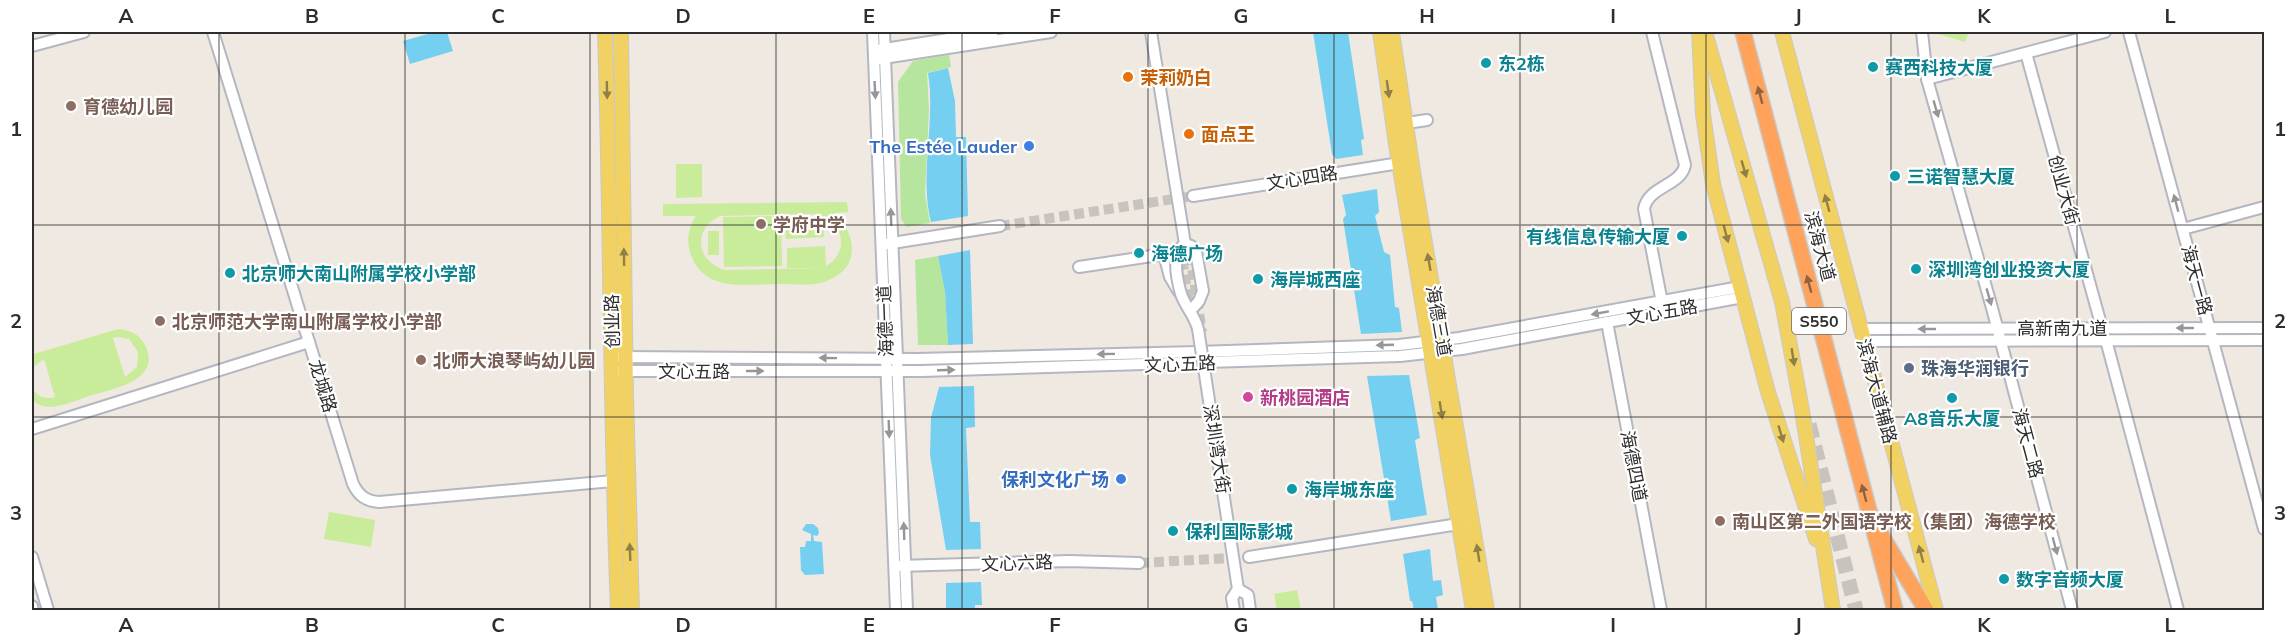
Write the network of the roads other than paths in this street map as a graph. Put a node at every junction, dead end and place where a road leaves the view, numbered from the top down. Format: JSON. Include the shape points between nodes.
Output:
{"nodes":[{"id":1,"x":84,"y":32,"type":"edge"},
{"id":2,"x":213,"y":32,"type":"edge"},
{"id":3,"x":605,"y":32,"type":"edge"},
{"id":4,"x":621,"y":32,"type":"edge"},
{"id":5,"x":873,"y":32,"type":"edge"},
{"id":6,"x":884,"y":32,"type":"edge"},
{"id":7,"x":993,"y":32,"type":"edge"},
{"id":8,"x":1052,"y":32,"type":"edge"},
{"id":9,"x":1151,"y":32,"type":"edge"},
{"id":10,"x":1380,"y":32,"type":"edge"},
{"id":11,"x":1392,"y":32,"type":"edge"},
{"id":12,"x":1652,"y":32,"type":"edge"},
{"id":13,"x":1699,"y":32,"type":"edge"},
{"id":14,"x":1705,"y":32,"type":"edge"},
{"id":15,"x":1743,"y":32,"type":"edge"},
{"id":16,"x":1782,"y":32,"type":"edge"},
{"id":17,"x":1922,"y":32,"type":"edge"},
{"id":18,"x":2105,"y":32,"type":"edge"},
{"id":19,"x":2129,"y":32,"type":"edge"},
{"id":20,"x":32,"y":46,"type":"edge"},
{"id":21,"x":2026,"y":53,"type":"junction"},
{"id":22,"x":879,"y":54,"type":"junction"},
{"id":23,"x":1927,"y":79,"type":"junction"},
{"id":24,"x":1427,"y":120,"type":"dead end"},
{"id":25,"x":1407,"y":123,"type":"junction"},
{"id":26,"x":1405,"y":162,"type":"junction"},
{"id":27,"x":1193,"y":196,"type":"tunnel mouth"},
{"id":28,"x":2265,"y":207,"type":"edge"},
{"id":29,"x":1000,"y":226,"type":"tunnel mouth"},
{"id":30,"x":2184,"y":229,"type":"junction"},
{"id":31,"x":887,"y":243,"type":"junction"},
{"id":32,"x":1174,"y":250,"type":"junction"},
{"id":33,"x":1079,"y":267,"type":"dead end"},
{"id":34,"x":1741,"y":292,"type":"junction"},
{"id":35,"x":1662,"y":307,"type":"junction"},
{"id":36,"x":1191,"y":310,"type":"junction"},
{"id":37,"x":1607,"y":322,"type":"junction"},
{"id":38,"x":1997,"y":328,"type":"junction"},
{"id":39,"x":2102,"y":328,"type":"junction"},
{"id":40,"x":2210,"y":328,"type":"junction"},
{"id":41,"x":2265,"y":328,"type":"edge"},
{"id":42,"x":1862,"y":335,"type":"junction"},
{"id":43,"x":2000,"y":340,"type":"junction"},
{"id":44,"x":2106,"y":340,"type":"junction"},
{"id":45,"x":2214,"y":340,"type":"junction"},
{"id":46,"x":2265,"y":340,"type":"edge"},
{"id":47,"x":309,"y":342,"type":"junction"},
{"id":48,"x":1437,"y":346,"type":"junction"},
{"id":49,"x":892,"y":359,"type":"junction"},
{"id":50,"x":619,"y":364,"type":"junction"},
{"id":51,"x":892,"y":371,"type":"junction"},
{"id":52,"x":32,"y":429,"type":"edge"},
{"id":53,"x":613,"y":481,"type":"junction"},
{"id":54,"x":1870,"y":516,"type":"junction"},
{"id":55,"x":1466,"y":523,"type":"junction"},
{"id":56,"x":2265,"y":529,"type":"edge"},
{"id":57,"x":32,"y":557,"type":"edge"},
{"id":58,"x":1249,"y":557,"type":"tunnel mouth"},
{"id":59,"x":1139,"y":564,"type":"tunnel mouth"},
{"id":60,"x":1825,"y":564,"type":"junction"},
{"id":61,"x":900,"y":566,"type":"junction"},
{"id":62,"x":1238,"y":588,"type":"junction"},
{"id":63,"x":37,"y":592,"type":"edge"},
{"id":64,"x":32,"y":606,"type":"edge"},
{"id":65,"x":33,"y":610,"type":"edge"},
{"id":66,"x":48,"y":610,"type":"edge"},
{"id":67,"x":618,"y":610,"type":"edge"},
{"id":68,"x":632,"y":610,"type":"edge"},
{"id":69,"x":896,"y":610,"type":"edge"},
{"id":70,"x":907,"y":610,"type":"edge"},
{"id":71,"x":1234,"y":610,"type":"edge"},
{"id":72,"x":1250,"y":610,"type":"edge"},
{"id":73,"x":1473,"y":610,"type":"edge"},
{"id":74,"x":1487,"y":610,"type":"edge"},
{"id":75,"x":1661,"y":610,"type":"edge"},
{"id":76,"x":1833,"y":610,"type":"edge"},
{"id":77,"x":1895,"y":610,"type":"edge"},
{"id":78,"x":1926,"y":610,"type":"edge"},
{"id":79,"x":1936,"y":610,"type":"edge"},
{"id":80,"x":2072,"y":610,"type":"edge"},
{"id":81,"x":2178,"y":610,"type":"edge"}],
"edges":[{"from":1,"to":20,"type":"street"},
{"from":2,"to":47,"type":"street","name":"龙城路"},
{"from":3,"to":50,"type":"main road","name":"创业路","one_way":true},
{"from":50,"to":4,"type":"main road","name":"创业路","one_way":true},
{"from":5,"to":22,"type":"street","name":"海德一道"},
{"from":6,"to":22,"type":"street","name":"海德一道"},
{"from":7,"to":22,"type":"street"},
{"from":8,"to":22,"type":"street"},
{"from":9,"to":32,"type":"street","name":"深圳湾大街","bridge":true},
{"from":10,"to":26,"type":"main road","name":"海德三道","one_way":true},
{"from":11,"to":25,"type":"main road","name":"海德三道"},
{"from":12,"to":35,"type":"street","via":[[1685,165],[1681,174],[1654,193],[1644,209]]},
{"from":13,"to":34,"type":"main road","one_way":true,"via":[[1707,150]]},
{"from":14,"to":60,"type":"main road","one_way":true,"via":[[1782,302]]},
{"from":54,"to":15,"type":"highway","name":"滨海大道","number":"S550","one_way":true},
{"from":42,"to":16,"type":"main road","name":"滨海大道辅路","number":"S550","one_way":true},
{"from":17,"to":23,"type":"street","name":"海天二路"},
{"from":18,"to":21,"type":"street"},
{"from":30,"to":19,"type":"street","name":"海天一路","one_way":true},
{"from":21,"to":23,"type":"street"},
{"from":21,"to":39,"type":"street","name":"创业大街"},
{"from":22,"to":31,"type":"street","name":"海德一道"},
{"from":23,"to":38,"type":"street","name":"海天二路","one_way":true},
{"from":24,"to":25,"type":"street"},
{"from":25,"to":26,"type":"main road","name":"海德三道"},
{"from":26,"to":27,"type":"street","name":"文心四路"},
{"from":26,"to":48,"type":"main road","name":"海德三道"},
{"from":28,"to":30,"type":"street"},
{"from":29,"to":31,"type":"street"},
{"from":30,"to":40,"type":"street","name":"海天一路"},
{"from":31,"to":49,"type":"street","name":"海德一道"},
{"from":32,"to":33,"type":"street"},
{"from":32,"to":36,"type":"street","name":"深圳湾大街","bridge":true,"via":[[1179,292]]},
{"from":32,"to":36,"type":"street","name":"深圳湾大街","bridge":true,"via":[[1191,246],[1196,252],[1203,291]]},
{"from":34,"to":35,"type":"street","name":"文心五路"},
{"from":34,"to":60,"type":"main road","one_way":true,"via":[[1767,393]]},
{"from":35,"to":37,"type":"street","name":"文心五路"},
{"from":35,"to":48,"type":"street","name":"文心五路","one_way":true},
{"from":36,"to":62,"type":"street","name":"深圳湾大街","bridge":true,"via":[[1198,329]]},
{"from":37,"to":48,"type":"street","name":"文心五路"},
{"from":37,"to":75,"type":"street","name":"海德四道"},
{"from":38,"to":39,"type":"street","name":"高新南九道"},
{"from":38,"to":42,"type":"street","name":"高新南九道","one_way":true},
{"from":38,"to":43,"type":"street","name":"海天二路"},
{"from":40,"to":39,"type":"street","name":"高新南九道","one_way":true},
{"from":40,"to":41,"type":"street","name":"高新南九道"},
{"from":40,"to":45,"type":"street","name":"海天一路"},
{"from":42,"to":43,"type":"street","name":"高新南九道"},
{"from":79,"to":42,"type":"main road","name":"滨海大道辅路","number":"S550","one_way":true},
{"from":43,"to":44,"type":"street","name":"高新南九道"},
{"from":43,"to":80,"type":"street","name":"海天二路","one_way":true},
{"from":44,"to":45,"type":"street","name":"高新南九道"},
{"from":44,"to":81,"type":"street"},
{"from":45,"to":46,"type":"street","name":"高新南九道"},
{"from":45,"to":56,"type":"street","name":"海天一路"},
{"from":47,"to":52,"type":"street"},
{"from":47,"to":53,"type":"street","name":"龙城路","via":[[352,484],[363,498],[379,502]]},
{"from":48,"to":49,"type":"street","name":"文心五路","one_way":true},
{"from":51,"to":48,"type":"street","name":"文心五路","one_way":true,"via":[[1400,356]]},
{"from":48,"to":55,"type":"main road","name":"海德三道"},
{"from":49,"to":50,"type":"street","name":"文心五路","one_way":true},
{"from":49,"to":51,"type":"street","name":"海德一道"},
{"from":50,"to":51,"type":"street","name":"文心五路","one_way":true},
{"from":50,"to":53,"type":"main road","name":"创业路"},
{"from":68,"to":50,"type":"main road","name":"创业路","one_way":true},
{"from":51,"to":61,"type":"street","name":"海德一道"},
{"from":53,"to":67,"type":"main road","name":"创业路"},
{"from":54,"to":77,"type":"highway","name":"滨海大道","number":"S550"},
{"from":54,"to":78,"type":"highway"},
{"from":55,"to":58,"type":"street"},
{"from":55,"to":73,"type":"main road","name":"海德三道"},
{"from":74,"to":55,"type":"main road","name":"海德三道","one_way":true},
{"from":57,"to":63,"type":"street"},
{"from":59,"to":61,"type":"street","name":"文心六路","via":[[1069,561]]},
{"from":60,"to":76,"type":"main road"},
{"from":61,"to":69,"type":"street","name":"海德一道"},
{"from":61,"to":70,"type":"street","name":"海德一道"},
{"from":62,"to":71,"type":"street","name":"深圳湾大街","bridge":true,"via":[[1232,598]]},
{"from":62,"to":72,"type":"street","name":"深圳湾大街","bridge":true,"via":[[1248,595]]},
{"from":63,"to":66,"type":"street"},
{"from":64,"to":65,"type":"street"}]}
